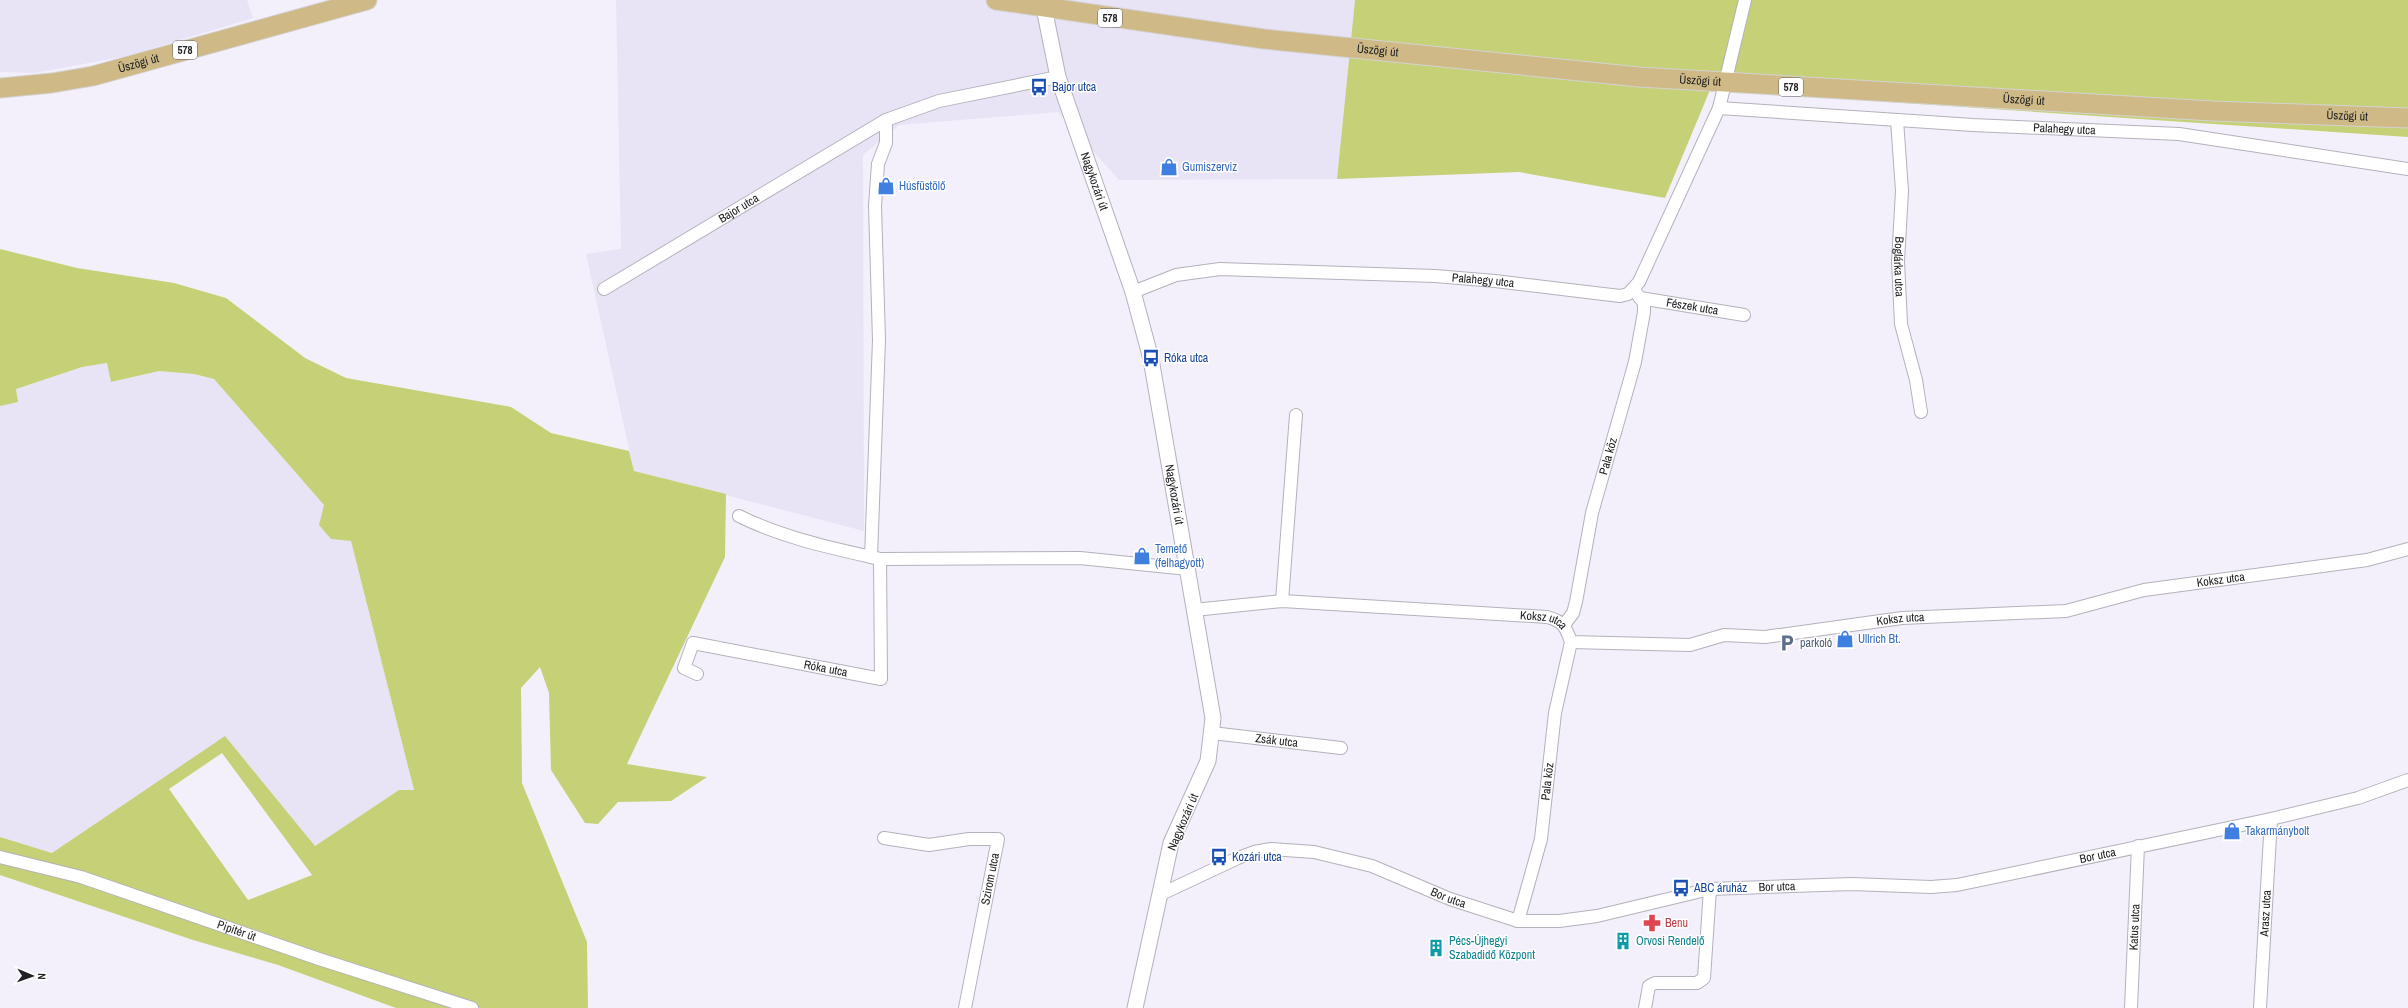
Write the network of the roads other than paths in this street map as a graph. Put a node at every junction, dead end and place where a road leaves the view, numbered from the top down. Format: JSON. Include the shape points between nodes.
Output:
{"nodes":[{"id":1,"x":367,"y":0,"type":"edge"},
{"id":2,"x":996,"y":0,"type":"edge"},
{"id":3,"x":1745,"y":0,"type":"edge"},
{"id":4,"x":1045,"y":4,"type":"edge"},
{"id":5,"x":1058,"y":77,"type":"junction"},
{"id":6,"x":1726,"y":84,"type":"junction"},
{"id":7,"x":0,"y":88,"type":"edge"},
{"id":8,"x":1720,"y":108,"type":"junction"},
{"id":9,"x":2408,"y":118,"type":"edge"},
{"id":10,"x":886,"y":120,"type":"junction"},
{"id":11,"x":1896,"y":120,"type":"junction"},
{"id":12,"x":2408,"y":169,"type":"edge"},
{"id":13,"x":604,"y":289,"type":"dead end"},
{"id":14,"x":1133,"y":292,"type":"junction"},
{"id":15,"x":1637,"y":294,"type":"junction"},
{"id":16,"x":1744,"y":315,"type":"dead end"},
{"id":17,"x":1921,"y":412,"type":"dead end"},
{"id":18,"x":1296,"y":415,"type":"dead end"},
{"id":19,"x":739,"y":516,"type":"dead end"},
{"id":20,"x":2408,"y":549,"type":"edge"},
{"id":21,"x":876,"y":558,"type":"junction"},
{"id":22,"x":1188,"y":569,"type":"junction"},
{"id":23,"x":1282,"y":601,"type":"junction"},
{"id":24,"x":1194,"y":610,"type":"junction"},
{"id":25,"x":1564,"y":625,"type":"junction"},
{"id":26,"x":1571,"y":642,"type":"junction"},
{"id":27,"x":697,"y":674,"type":"dead end"},
{"id":28,"x":1212,"y":733,"type":"junction"},
{"id":29,"x":1341,"y":748,"type":"dead end"},
{"id":30,"x":2408,"y":780,"type":"edge"},
{"id":31,"x":2271,"y":819,"type":"junction"},
{"id":32,"x":884,"y":838,"type":"dead end"},
{"id":33,"x":2138,"y":846,"type":"junction"},
{"id":34,"x":0,"y":857,"type":"edge"},
{"id":35,"x":1710,"y":890,"type":"junction"},
{"id":36,"x":1160,"y":896,"type":"junction"},
{"id":37,"x":1518,"y":921,"type":"junction"},
{"id":38,"x":472,"y":1008,"type":"edge"},
{"id":39,"x":965,"y":1008,"type":"edge"},
{"id":40,"x":1135,"y":1008,"type":"edge"},
{"id":41,"x":1645,"y":1008,"type":"edge"},
{"id":42,"x":2131,"y":1008,"type":"edge"},
{"id":43,"x":2260,"y":1008,"type":"edge"}],
"edges":[{"from":1,"to":7,"type":"main road","name":"Üszögi út","number":"578","via":[[93,76]]},
{"from":2,"to":4,"type":"main road","name":"Üszögi út","number":"578"},
{"from":3,"to":6,"type":"street"},
{"from":4,"to":5,"type":"street","name":"Nagykozári út"},
{"from":4,"to":6,"type":"main road","name":"Üszögi út","number":"578","via":[[1264,39]]},
{"from":5,"to":10,"type":"street","name":"Bajor utca","via":[[938,101]]},
{"from":5,"to":14,"type":"street","name":"Nagykozári út"},
{"from":6,"to":8,"type":"street"},
{"from":6,"to":9,"type":"main road","name":"Üszögi út","number":"578","via":[[2213,111]]},
{"from":8,"to":11,"type":"street","name":"Palahegy utca"},
{"from":8,"to":15,"type":"street"},
{"from":10,"to":13,"type":"street","name":"Bajor utca"},
{"from":10,"to":21,"type":"street","name":"Róka utca","via":[[886,142],[878,164],[875,206],[879,340]]},
{"from":11,"to":12,"type":"street","name":"Palahegy utca","via":[[2180,134]]},
{"from":11,"to":17,"type":"street","name":"Boglárka utca","via":[[1902,191],[1898,261],[1901,324],[1916,380]]},
{"from":14,"to":15,"type":"street","name":"Palahegy utca","via":[[1176,275],[1220,269],[1435,276],[1620,296]]},
{"from":14,"to":22,"type":"street","name":"Nagykozári út","via":[[1151,359]]},
{"from":15,"to":16,"type":"street","name":"Fészek utca"},
{"from":15,"to":25,"type":"street","name":"Pala köz","via":[[1644,304],[1644,312],[1635,362],[1592,513],[1574,613]]},
{"from":18,"to":23,"type":"street"},
{"from":19,"to":21,"type":"street","via":[[761,526]]},
{"from":20,"to":26,"type":"street","name":"Koksz utca","via":[[2366,560],[2144,590],[2066,611],[1902,618],[1764,636],[1724,635],[1690,645]]},
{"from":21,"to":22,"type":"street","via":[[1080,558]]},
{"from":21,"to":27,"type":"street","name":"Róka utca","via":[[881,679],[693,643],[684,668]]},
{"from":22,"to":24,"type":"street","name":"Nagykozári út"},
{"from":23,"to":24,"type":"street","name":"Koksz utca"},
{"from":23,"to":25,"type":"street","name":"Koksz utca","via":[[1547,617],[1556,619]]},
{"from":24,"to":28,"type":"street","name":"Nagykozári út","via":[[1212,712]]},
{"from":25,"to":26,"type":"street","name":"Koksz utca"},
{"from":26,"to":37,"type":"street","name":"Pala köz","via":[[1555,713],[1541,839]]},
{"from":28,"to":29,"type":"street","name":"Zsák utca"},
{"from":28,"to":36,"type":"street","name":"Nagykozári út","via":[[1208,761],[1172,843]]},
{"from":30,"to":31,"type":"street","name":"Bor utca","via":[[2358,798]]},
{"from":31,"to":33,"type":"street","name":"Bor utca"},
{"from":31,"to":43,"type":"street","name":"Arasz utca"},
{"from":32,"to":39,"type":"street","name":"Szirom utca","via":[[929,845],[969,839],[998,840]]},
{"from":33,"to":35,"type":"street","name":"Bor utca","via":[[1957,885],[1931,887],[1852,884]]},
{"from":33,"to":42,"type":"street","name":"Katus utca"},
{"from":34,"to":38,"type":"street","name":"Pipitér út","via":[[81,877]]},
{"from":35,"to":37,"type":"street","name":"Bor utca","via":[[1597,916],[1559,921]]},
{"from":35,"to":41,"type":"street","via":[[1704,978],[1697,983],[1666,982],[1649,986]]},
{"from":36,"to":37,"type":"street","name":"Bor utca","via":[[1194,877],[1254,852],[1290,849],[1341,857],[1372,866],[1450,898]]},
{"from":36,"to":40,"type":"street","name":"Nagykozári út"}]}
